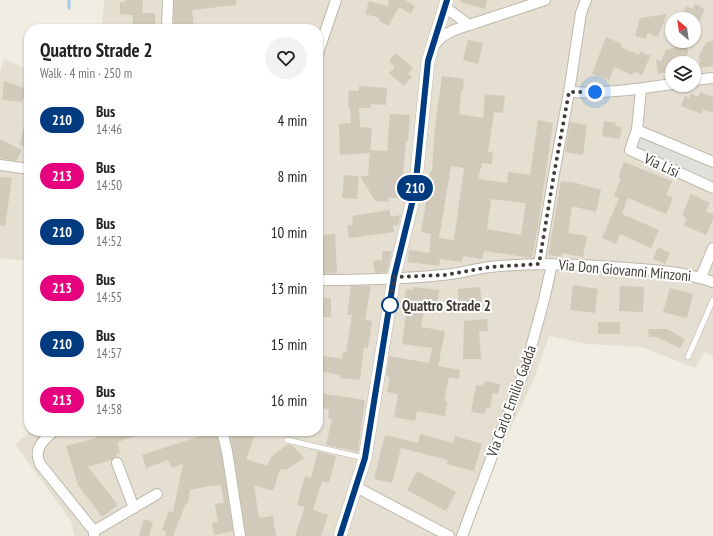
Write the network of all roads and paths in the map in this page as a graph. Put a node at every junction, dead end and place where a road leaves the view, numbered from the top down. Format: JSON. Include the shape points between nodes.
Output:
{"nodes":[{"id":1,"x":168,"y":0,"type":"edge"},
{"id":2,"x":336,"y":0,"type":"edge"},
{"id":3,"x":545,"y":0,"type":"edge"},
{"id":4,"x":585,"y":0,"type":"edge"},
{"id":5,"x":446,"y":3,"type":"edge"},
{"id":6,"x":167,"y":24,"type":"edge"},
{"id":7,"x":469,"y":25,"type":"junction"},
{"id":8,"x":323,"y":38,"type":"edge"},
{"id":9,"x":432,"y":46,"type":"junction"},
{"id":10,"x":713,"y":78,"type":"edge"},
{"id":11,"x":701,"y":79,"type":"edge"},
{"id":12,"x":665,"y":85,"type":"edge"},
{"id":13,"x":641,"y":89,"type":"junction"},
{"id":14,"x":569,"y":92,"type":"junction"},
{"id":15,"x":637,"y":130,"type":"junction"},
{"id":16,"x":713,"y":162,"type":"edge"},
{"id":17,"x":0,"y":165,"type":"edge"},
{"id":18,"x":24,"y":168,"type":"edge"},
{"id":19,"x":713,"y":188,"type":"edge"},
{"id":20,"x":713,"y":248,"type":"edge"},
{"id":21,"x":539,"y":264,"type":"junction"},
{"id":22,"x":552,"y":264,"type":"junction"},
{"id":23,"x":394,"y":277,"type":"junction"},
{"id":24,"x":701,"y":277,"type":"junction"},
{"id":25,"x":323,"y":280,"type":"edge"},
{"id":26,"x":713,"y":282,"type":"edge"},
{"id":27,"x":713,"y":300,"type":"edge"},
{"id":28,"x":688,"y":357,"type":"dead end"},
{"id":29,"x":48,"y":436,"type":"edge"},
{"id":30,"x":223,"y":436,"type":"edge"},
{"id":31,"x":287,"y":440,"type":"dead end"},
{"id":32,"x":365,"y":458,"type":"junction"},
{"id":33,"x":117,"y":463,"type":"dead end"},
{"id":34,"x":356,"y":487,"type":"junction"},
{"id":35,"x":157,"y":494,"type":"dead end"},
{"id":36,"x":134,"y":508,"type":"junction"},
{"id":37,"x":94,"y":534,"type":"edge"},
{"id":38,"x":240,"y":536,"type":"edge"},
{"id":39,"x":340,"y":536,"type":"edge"},
{"id":40,"x":449,"y":536,"type":"edge"},
{"id":41,"x":462,"y":536,"type":"edge"}],
"edges":[{"from":1,"to":6,"type":"street"},
{"from":2,"to":8,"type":"street"},
{"from":3,"to":7,"type":"street"},
{"from":4,"to":14,"type":"street"},
{"from":5,"to":7,"type":"street"},
{"from":5,"to":9,"type":"street"},
{"from":7,"to":9,"type":"street","via":[[443,36]]},
{"from":9,"to":23,"type":"street","via":[[426,74],[415,191]]},
{"from":10,"to":11,"type":"street"},
{"from":12,"to":13,"type":"street"},
{"from":13,"to":14,"type":"street"},
{"from":13,"to":15,"type":"street","name":"Via Lisi"},
{"from":14,"to":21,"type":"street"},
{"from":15,"to":16,"type":"street","name":"Via Lisi"},
{"from":15,"to":19,"type":"street","name":"Via Lisi","via":[[630,150]]},
{"from":17,"to":18,"type":"street"},
{"from":20,"to":24,"type":"street"},
{"from":21,"to":22,"type":"street","name":"Via Don Giovanni Minzoni"},
{"from":21,"to":23,"type":"street","name":"Via Don Giovanni Minzoni","via":[[490,267],[445,275]]},
{"from":22,"to":24,"type":"street","name":"Via Don Giovanni Minzoni","via":[[644,269]]},
{"from":22,"to":41,"type":"street","name":"Via Carlo Emilio Gadda","via":[[526,366]]},
{"from":23,"to":25,"type":"street","name":"Via Don Giovanni Minzoni"},
{"from":23,"to":32,"type":"street"},
{"from":24,"to":26,"type":"street","name":"Via Don Giovanni Minzoni"},
{"from":27,"to":28,"type":"lane"},
{"from":29,"to":37,"type":"street","via":[[39,447],[37,455],[40,464]]},
{"from":30,"to":38,"type":"street"},
{"from":31,"to":32,"type":"lane"},
{"from":32,"to":34,"type":"street"},
{"from":33,"to":36,"type":"street"},
{"from":34,"to":39,"type":"street"},
{"from":34,"to":40,"type":"street"},
{"from":35,"to":36,"type":"street"},
{"from":36,"to":37,"type":"street"}]}
